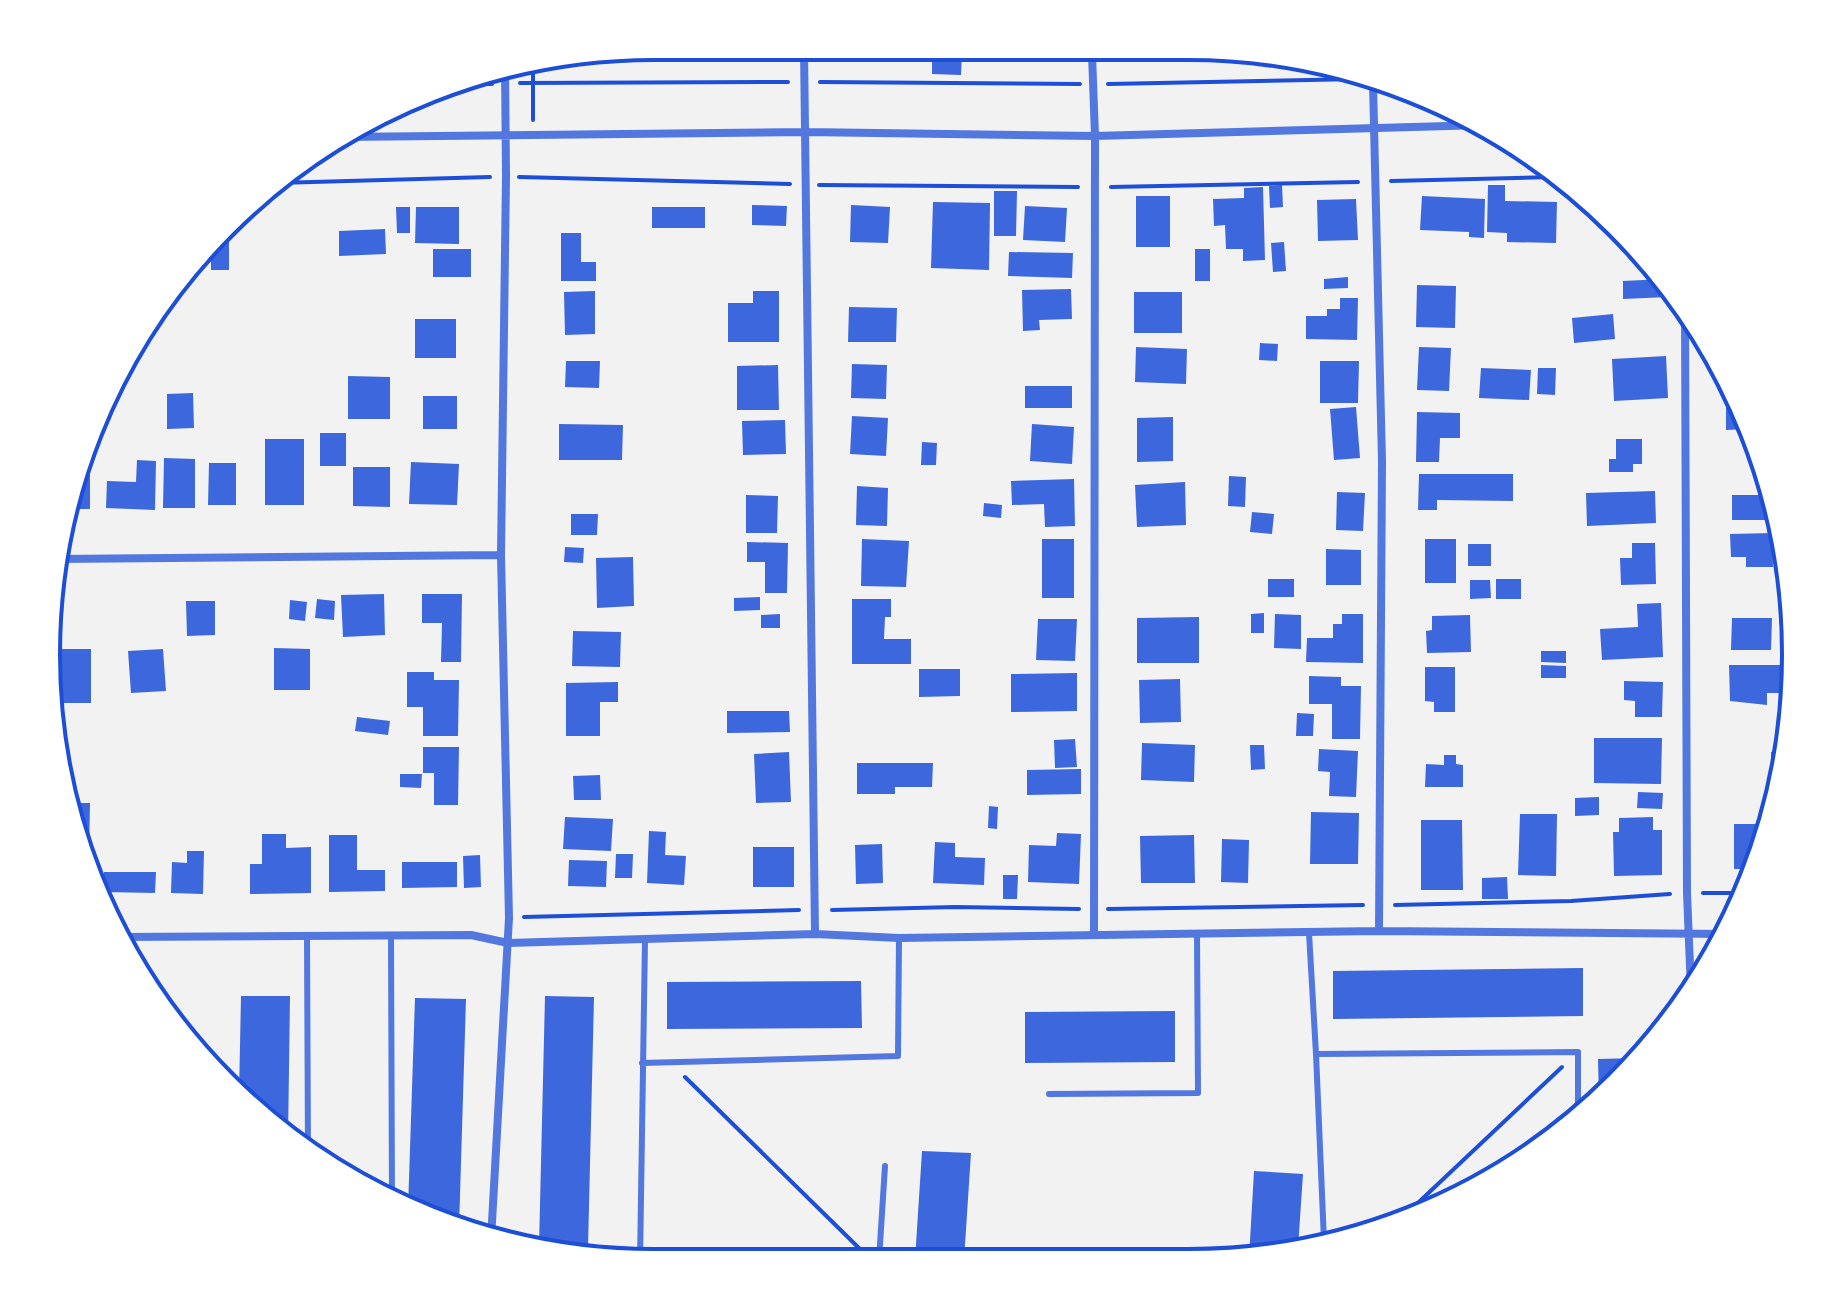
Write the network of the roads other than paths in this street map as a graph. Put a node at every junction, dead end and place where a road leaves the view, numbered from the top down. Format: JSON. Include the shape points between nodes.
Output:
{"nodes":[{"id":1,"x":804,"y":60,"type":"edge"},
{"id":2,"x":1092,"y":60,"type":"edge"},
{"id":3,"x":505,"y":79,"type":"edge"},
{"id":4,"x":1373,"y":90,"type":"edge"},
{"id":5,"x":1458,"y":125,"type":"edge"},
{"id":6,"x":1374,"y":127,"type":"junction"},
{"id":7,"x":805,"y":132,"type":"junction"},
{"id":8,"x":506,"y":136,"type":"junction"},
{"id":9,"x":1095,"y":136,"type":"junction"},
{"id":10,"x":363,"y":137,"type":"edge"},
{"id":11,"x":1685,"y":329,"type":"edge"},
{"id":12,"x":501,"y":555,"type":"junction"},
{"id":13,"x":68,"y":559,"type":"edge"},
{"id":14,"x":1379,"y":931,"type":"junction"},
{"id":15,"x":1197,"y":933,"type":"junction"},
{"id":16,"x":1309,"y":933,"type":"junction"},
{"id":17,"x":815,"y":934,"type":"junction"},
{"id":18,"x":1094,"y":934,"type":"junction"},
{"id":19,"x":1712,"y":934,"type":"edge"},
{"id":20,"x":391,"y":935,"type":"junction"},
{"id":21,"x":1688,"y":935,"type":"junction"},
{"id":22,"x":307,"y":936,"type":"junction"},
{"id":23,"x":132,"y":937,"type":"edge"},
{"id":24,"x":899,"y":938,"type":"junction"},
{"id":25,"x":645,"y":940,"type":"junction"},
{"id":26,"x":508,"y":943,"type":"junction"},
{"id":27,"x":1690,"y":972,"type":"edge"},
{"id":28,"x":1316,"y":1054,"type":"junction"},
{"id":29,"x":642,"y":1063,"type":"junction"},
{"id":30,"x":1049,"y":1094,"type":"dead end"},
{"id":31,"x":1578,"y":1102,"type":"edge"},
{"id":32,"x":308,"y":1137,"type":"edge"},
{"id":33,"x":885,"y":1166,"type":"dead end"},
{"id":34,"x":392,"y":1188,"type":"edge"},
{"id":35,"x":492,"y":1226,"type":"edge"},
{"id":36,"x":1324,"y":1233,"type":"edge"},
{"id":37,"x":640,"y":1249,"type":"edge"},
{"id":38,"x":880,"y":1249,"type":"edge"}],
"edges":[{"from":1,"to":7,"type":"street"},
{"from":2,"to":9,"type":"street"},
{"from":3,"to":8,"type":"street"},
{"from":4,"to":6,"type":"street"},
{"from":5,"to":6,"type":"street"},
{"from":6,"to":9,"type":"street"},
{"from":6,"to":14,"type":"street","via":[[1382,461]]},
{"from":7,"to":8,"type":"street"},
{"from":7,"to":9,"type":"street"},
{"from":7,"to":17,"type":"street"},
{"from":8,"to":10,"type":"street"},
{"from":8,"to":12,"type":"street"},
{"from":9,"to":18,"type":"street"},
{"from":11,"to":21,"type":"street"},
{"from":12,"to":13,"type":"street"},
{"from":12,"to":26,"type":"street"},
{"from":14,"to":16,"type":"street"},
{"from":14,"to":21,"type":"street"},
{"from":15,"to":16,"type":"street"},
{"from":15,"to":18,"type":"street"},
{"from":15,"to":30,"type":"lane","via":[[1198,1093]]},
{"from":16,"to":28,"type":"lane"},
{"from":17,"to":24,"type":"street"},
{"from":17,"to":25,"type":"street"},
{"from":18,"to":24,"type":"street"},
{"from":19,"to":21,"type":"street"},
{"from":20,"to":22,"type":"street"},
{"from":20,"to":26,"type":"street","via":[[471,935]]},
{"from":20,"to":34,"type":"lane"},
{"from":21,"to":27,"type":"street"},
{"from":22,"to":23,"type":"street"},
{"from":22,"to":32,"type":"lane"},
{"from":24,"to":29,"type":"lane","via":[[898,1056]]},
{"from":25,"to":26,"type":"street"},
{"from":25,"to":29,"type":"lane"},
{"from":26,"to":35,"type":"street"},
{"from":28,"to":31,"type":"lane","via":[[1578,1052]]},
{"from":28,"to":36,"type":"lane"},
{"from":29,"to":37,"type":"lane"},
{"from":33,"to":38,"type":"lane"}]}
